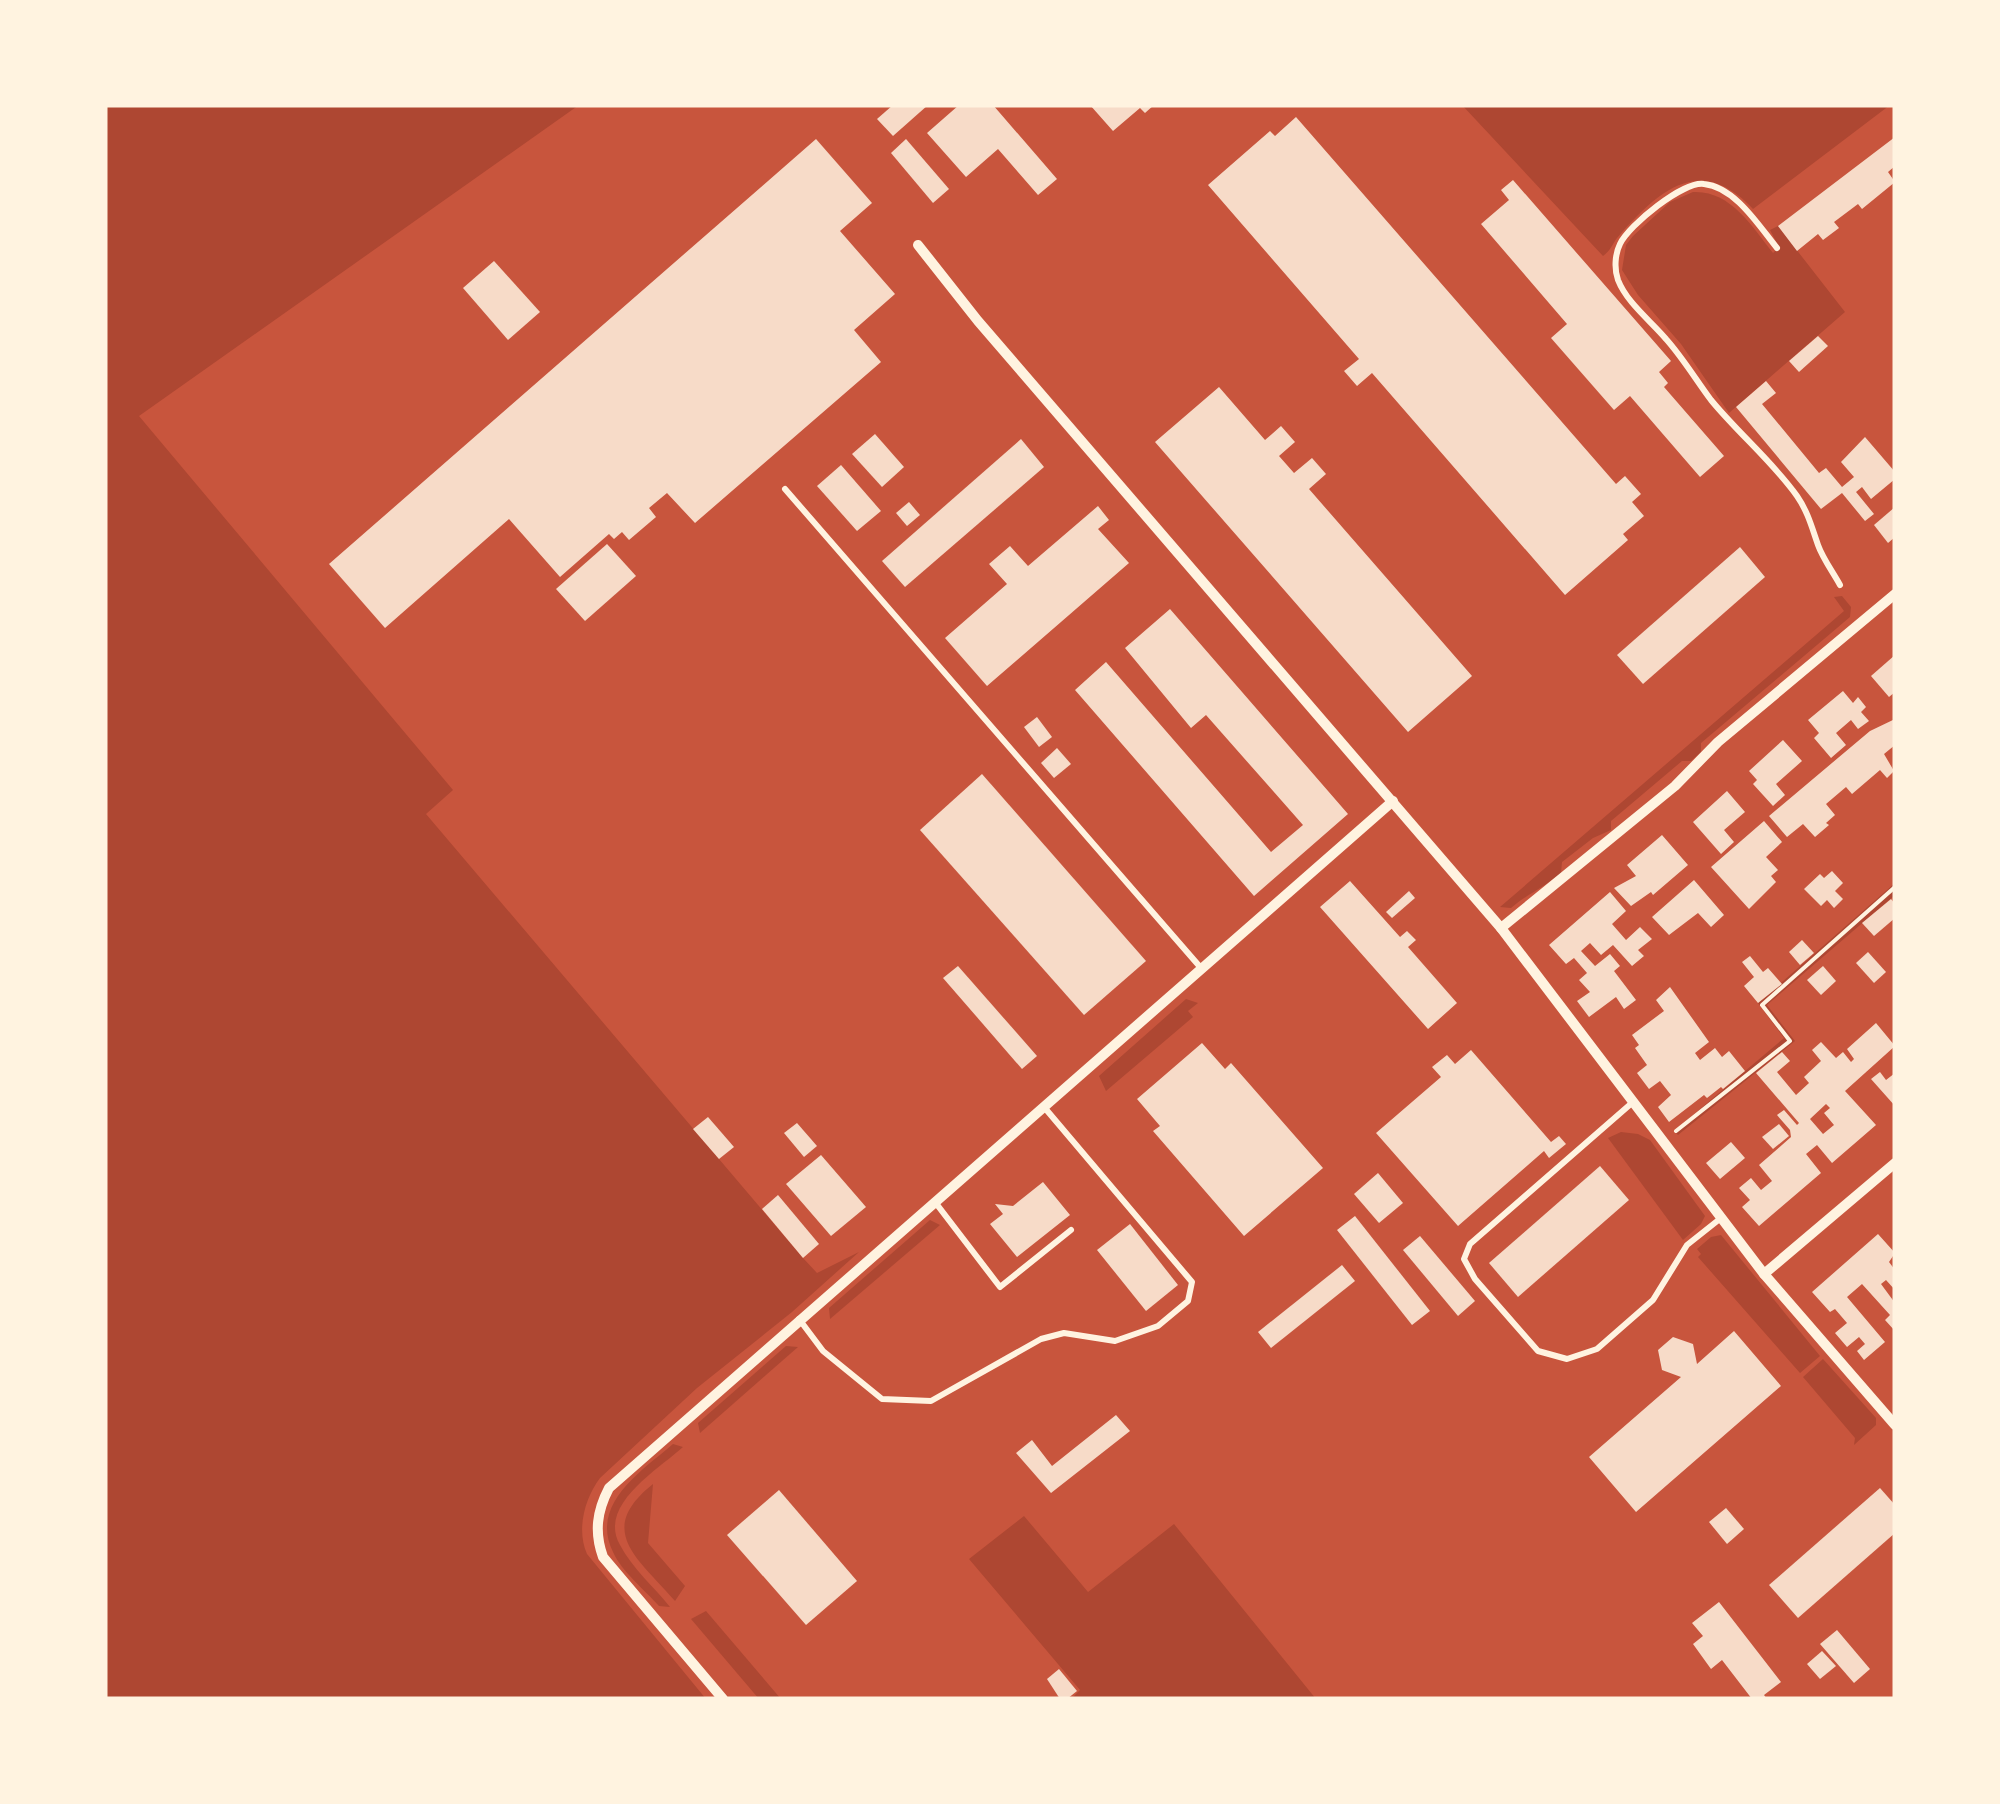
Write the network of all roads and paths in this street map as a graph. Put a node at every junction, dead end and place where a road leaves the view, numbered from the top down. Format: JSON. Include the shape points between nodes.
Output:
{"nodes":[{"id":1,"x":918,"y":245,"type":"dead end"},
{"id":2,"x":1777,"y":248,"type":"dead end"},
{"id":3,"x":785,"y":489,"type":"dead end"},
{"id":4,"x":1840,"y":585,"type":"dead end"},
{"id":5,"x":1895,"y":594,"type":"edge"},
{"id":6,"x":1393,"y":801,"type":"junction"},
{"id":7,"x":1895,"y":888,"type":"edge"},
{"id":8,"x":1501,"y":928,"type":"junction"},
{"id":9,"x":1201,"y":968,"type":"junction"},
{"id":10,"x":1634,"y":1102,"type":"junction"},
{"id":11,"x":1044,"y":1106,"type":"junction"},
{"id":12,"x":1664,"y":1140,"type":"junction"},
{"id":13,"x":1895,"y":1163,"type":"edge"},
{"id":14,"x":934,"y":1202,"type":"junction"},
{"id":15,"x":1721,"y":1218,"type":"junction"},
{"id":16,"x":1071,"y":1230,"type":"dead end"},
{"id":17,"x":1764,"y":1274,"type":"junction"},
{"id":18,"x":800,"y":1319,"type":"junction"},
{"id":19,"x":1895,"y":1425,"type":"edge"},
{"id":20,"x":723,"y":1699,"type":"edge"}],
"edges":[{"from":1,"to":6,"type":"street"},
{"from":2,"to":4,"type":"lane","via":[[1746,210],[1704,184],[1676,191],[1661,204],[1618,245],[1615,264],[1627,295],[1797,496]]},
{"from":3,"to":9,"type":"lane"},
{"from":5,"to":8,"type":"street"},
{"from":6,"to":8,"type":"street"},
{"from":6,"to":9,"type":"street"},
{"from":7,"to":12,"type":"path","via":[[1762,1004],[1790,1040]]},
{"from":8,"to":10,"type":"street"},
{"from":9,"to":11,"type":"street"},
{"from":10,"to":12,"type":"street"},
{"from":10,"to":15,"type":"lane","via":[[1470,1244],[1464,1258],[1474,1279],[1538,1351],[1568,1360],[1597,1350],[1653,1300],[1687,1245]]},
{"from":11,"to":14,"type":"street"},
{"from":11,"to":18,"type":"lane","via":[[1192,1282],[1188,1301],[1158,1326],[1114,1341],[1064,1333],[1041,1338],[932,1401],[882,1399],[823,1351]]},
{"from":12,"to":15,"type":"street"},
{"from":13,"to":17,"type":"street"},
{"from":14,"to":16,"type":"lane","via":[[1000,1287]]},
{"from":14,"to":18,"type":"street"},
{"from":15,"to":17,"type":"street"},
{"from":17,"to":19,"type":"street"},
{"from":18,"to":20,"type":"street","via":[[620,1476],[602,1502],[597,1528],[604,1557]]}]}
